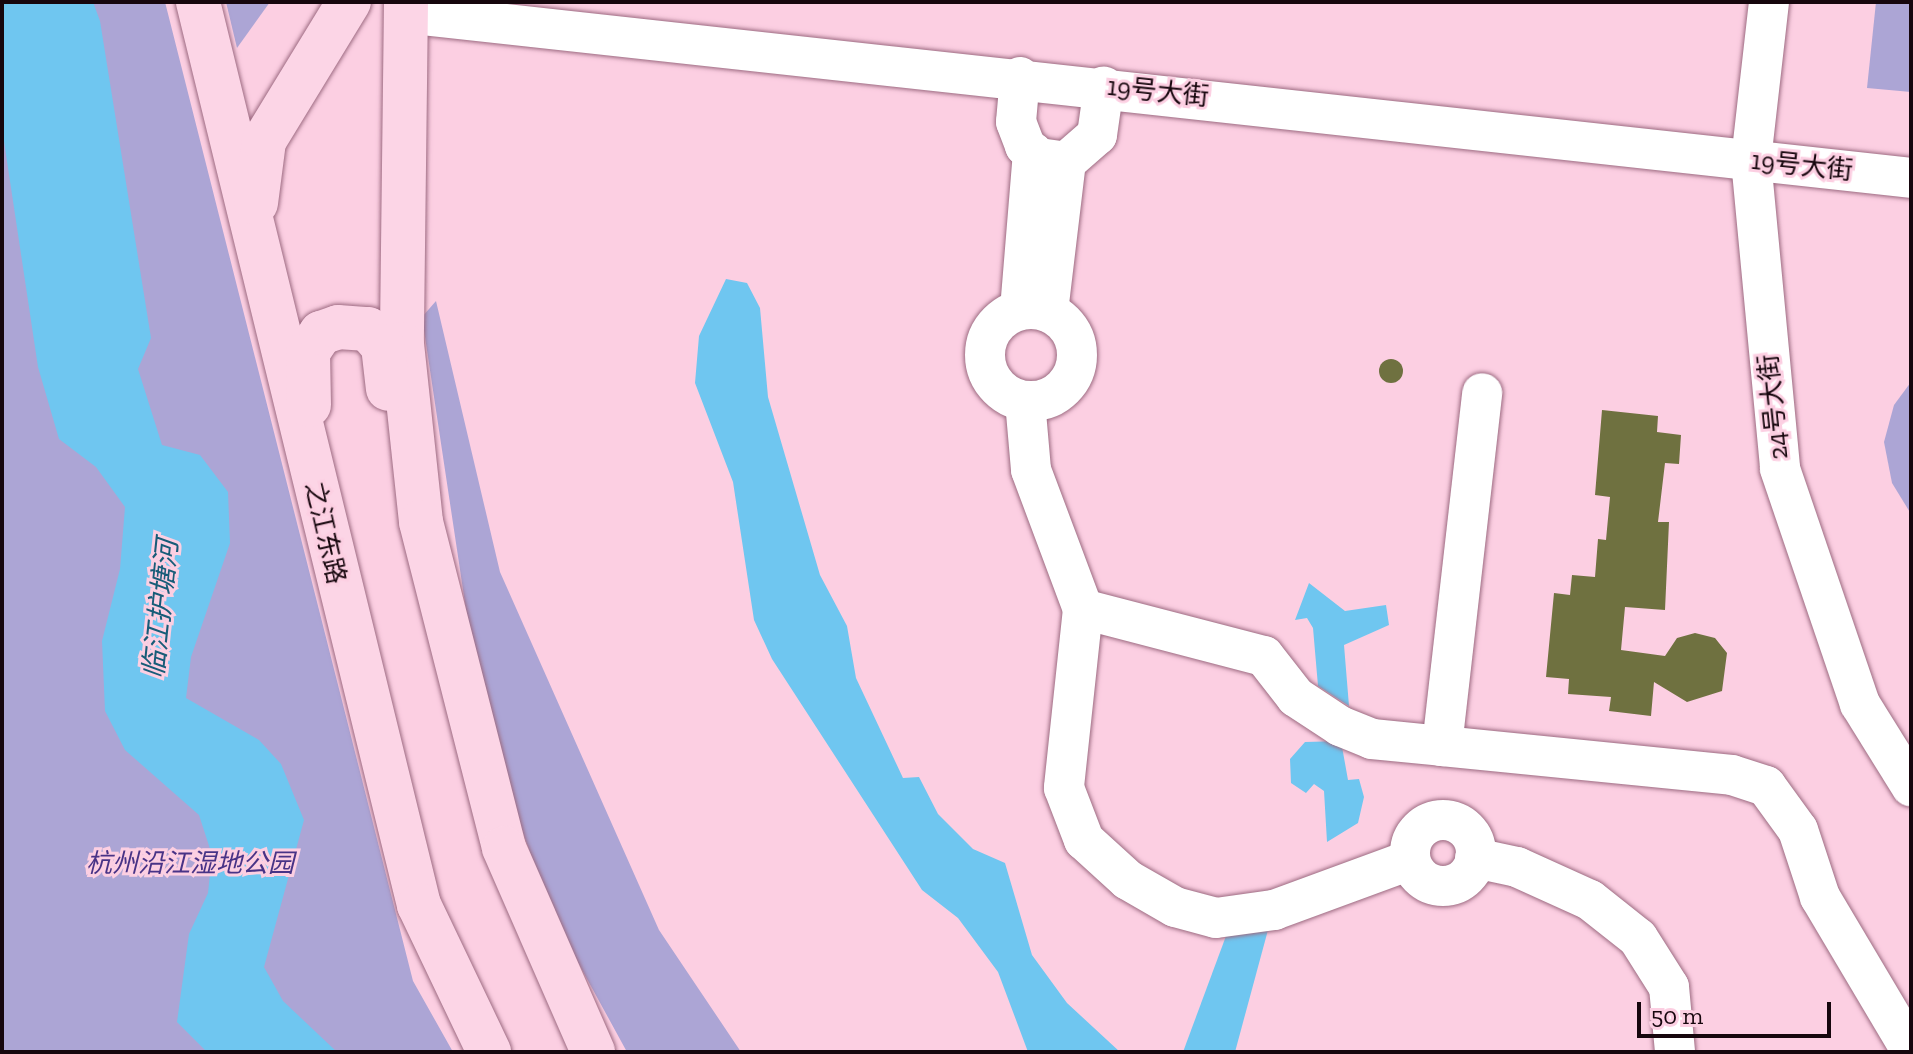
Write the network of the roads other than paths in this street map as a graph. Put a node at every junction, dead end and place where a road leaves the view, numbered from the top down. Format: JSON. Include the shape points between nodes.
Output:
{"nodes":[{"id":1,"x":198,"y":2,"type":"edge"},
{"id":2,"x":349,"y":2,"type":"edge"},
{"id":3,"x":1769,"y":2,"type":"edge"},
{"id":4,"x":404,"y":6,"type":"edge"},
{"id":5,"x":324,"y":45,"type":"junction"},
{"id":6,"x":1020,"y":77,"type":"junction"},
{"id":7,"x":1104,"y":86,"type":"junction"},
{"id":8,"x":1050,"y":157,"type":"junction"},
{"id":9,"x":1751,"y":160,"type":"junction"},
{"id":10,"x":1911,"y":178,"type":"edge"},
{"id":11,"x":256,"y":241,"type":"junction"},
{"id":12,"x":1034,"y":311,"type":"junction"},
{"id":13,"x":1482,"y":393,"type":"dead end"},
{"id":14,"x":1025,"y":401,"type":"junction"},
{"id":15,"x":309,"y":465,"type":"junction"},
{"id":16,"x":432,"y":570,"type":"junction"},
{"id":17,"x":1083,"y":609,"type":"junction"},
{"id":18,"x":1442,"y":746,"type":"junction"},
{"id":19,"x":1911,"y":786,"type":"edge"},
{"id":20,"x":1911,"y":1050,"type":"edge"},
{"id":21,"x":489,"y":1052,"type":"edge"},
{"id":22,"x":593,"y":1052,"type":"edge"},
{"id":23,"x":1675,"y":1052,"type":"edge"}],
"edges":[{"from":1,"to":11,"type":"main road","name":"之江东路"},
{"from":2,"to":5,"type":"main road"},
{"from":3,"to":9,"type":"street","name":"24号大街"},
{"from":4,"to":5,"type":"main road"},
{"from":4,"to":6,"type":"street","name":"19号大街"},
{"from":4,"to":16,"type":"main road","via":[[402,344]]},
{"from":5,"to":11,"type":"main road","via":[[264,141]]},
{"from":6,"to":7,"type":"street","name":"19号大街"},
{"from":6,"to":8,"type":"street","via":[[1016,122]]},
{"from":7,"to":8,"type":"street","via":[[1097,135],[1084,154]]},
{"from":7,"to":9,"type":"street","name":"19号大街"},
{"from":8,"to":12,"type":"street"},
{"from":9,"to":10,"type":"street","name":"19号大街"},
{"from":9,"to":19,"type":"street","name":"24号大街","via":[[1780,469],[1860,704]]},
{"from":11,"to":15,"type":"main road","name":"之江东路"},
{"from":12,"to":14,"type":"street","via":[[994,328],[985,358],[997,387]]},
{"from":12,"to":14,"type":"street","via":[[1075,345],[1073,374],[1054,395]]},
{"from":13,"to":18,"type":"street"},
{"from":14,"to":17,"type":"street","via":[[1031,470]]},
{"from":15,"to":16,"type":"main road","via":[[308,352],[321,333],[355,324],[383,346],[401,493],[414,549]]},
{"from":15,"to":21,"type":"main road","name":"之江东路","via":[[419,905]]},
{"from":16,"to":22,"type":"main road","via":[[504,848]]},
{"from":17,"to":18,"type":"street","via":[[1264,656],[1296,697],[1340,726],[1372,739]]},
{"from":17,"to":23,"type":"street","via":[[1064,788],[1084,840],[1128,880],[1175,907],[1216,918],[1274,910],[1410,860],[1418,830],[1447,820],[1472,837],[1475,858],[1517,867],[1590,900],[1638,938],[1669,987]]},
{"from":18,"to":20,"type":"street","via":[[1732,775],[1766,786],[1798,830],[1820,897]]}]}
